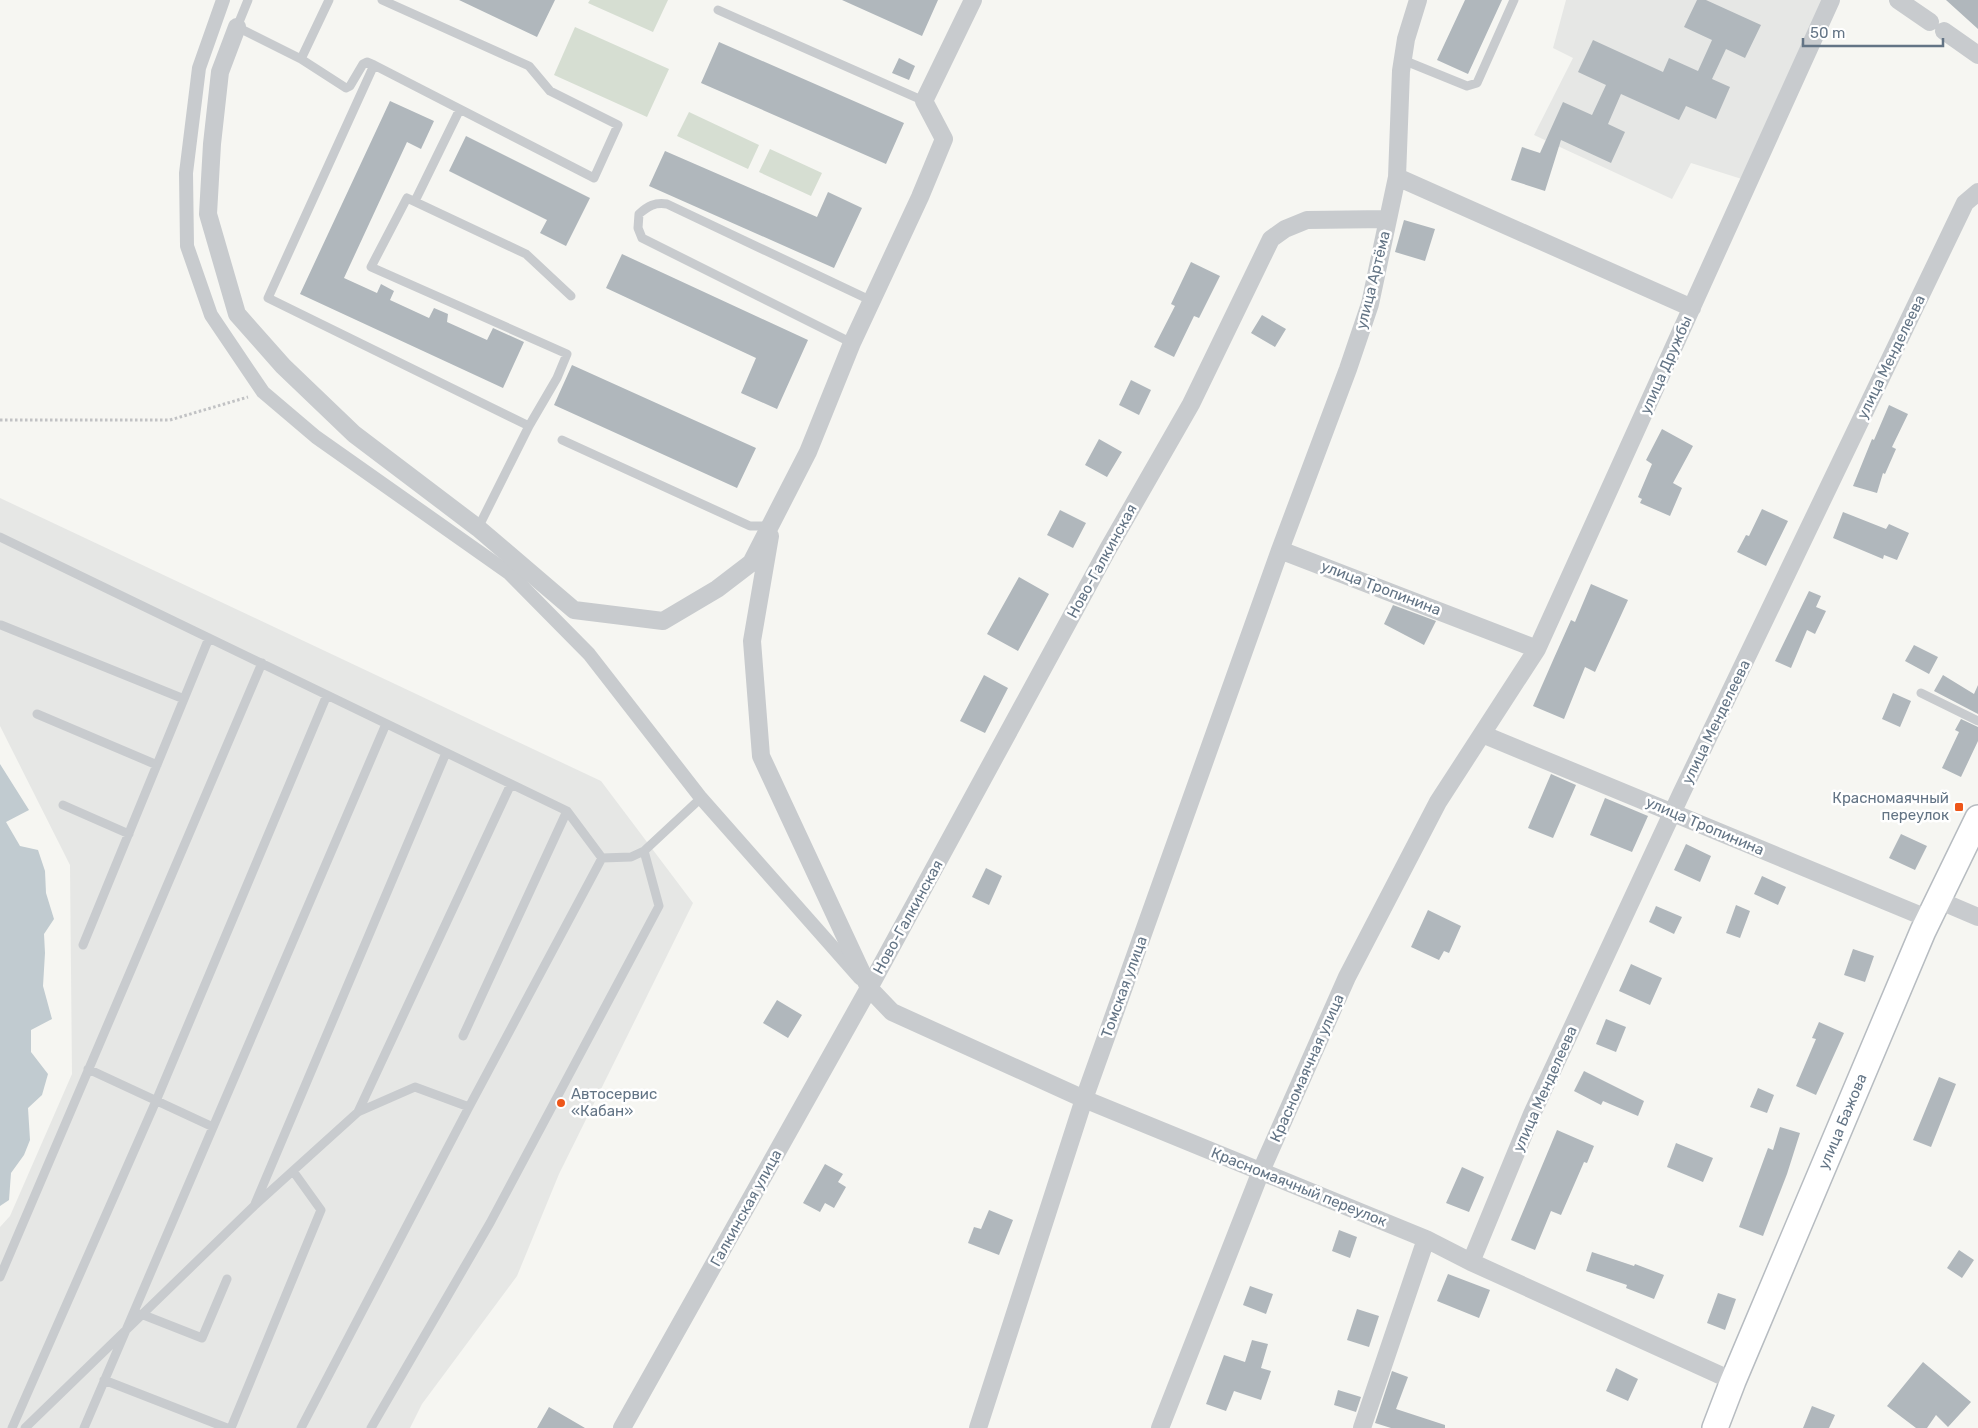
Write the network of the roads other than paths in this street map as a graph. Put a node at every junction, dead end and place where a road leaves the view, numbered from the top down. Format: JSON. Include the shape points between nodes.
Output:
{"nodes":[{"id":1,"x":223,"y":0,"type":"edge"},
{"id":2,"x":248,"y":0,"type":"edge"},
{"id":3,"x":330,"y":0,"type":"edge"},
{"id":4,"x":382,"y":0,"type":"edge"},
{"id":5,"x":973,"y":0,"type":"edge"},
{"id":6,"x":1418,"y":0,"type":"edge"},
{"id":7,"x":1514,"y":0,"type":"edge"},
{"id":8,"x":1831,"y":0,"type":"edge"},
{"id":9,"x":1898,"y":0,"type":"edge"},
{"id":10,"x":718,"y":10,"type":"dead end"},
{"id":11,"x":237,"y":27,"type":"junction"},
{"id":12,"x":1978,"y":54,"type":"edge"},
{"id":13,"x":301,"y":60,"type":"junction"},
{"id":14,"x":1403,"y":60,"type":"junction"},
{"id":15,"x":374,"y":65,"type":"junction"},
{"id":16,"x":924,"y":101,"type":"junction"},
{"id":17,"x":460,"y":109,"type":"junction"},
{"id":18,"x":1397,"y":177,"type":"junction"},
{"id":19,"x":1978,"y":192,"type":"edge"},
{"id":20,"x":414,"y":201,"type":"junction"},
{"id":21,"x":1388,"y":219,"type":"junction"},
{"id":22,"x":571,"y":296,"type":"dead end"},
{"id":23,"x":872,"y":301,"type":"junction"},
{"id":24,"x":1692,"y":308,"type":"junction"},
{"id":25,"x":852,"y":342,"type":"junction"},
{"id":26,"x":529,"y":426,"type":"junction"},
{"id":27,"x":562,"y":440,"type":"dead end"},
{"id":28,"x":773,"y":522,"type":"junction"},
{"id":29,"x":478,"y":528,"type":"junction"},
{"id":30,"x":0,"y":537,"type":"edge"},
{"id":31,"x":1280,"y":550,"type":"junction"},
{"id":32,"x":1,"y":625,"type":"edge"},
{"id":33,"x":209,"y":638,"type":"junction"},
{"id":34,"x":1538,"y":649,"type":"junction"},
{"id":35,"x":262,"y":663,"type":"junction"},
{"id":36,"x":1921,"y":693,"type":"dead end"},
{"id":37,"x":327,"y":695,"type":"junction"},
{"id":38,"x":184,"y":699,"type":"junction"},
{"id":39,"x":37,"y":714,"type":"dead end"},
{"id":40,"x":1978,"y":721,"type":"edge"},
{"id":41,"x":386,"y":724,"type":"junction"},
{"id":42,"x":1485,"y":729,"type":"junction"},
{"id":43,"x":446,"y":753,"type":"junction"},
{"id":44,"x":157,"y":765,"type":"junction"},
{"id":45,"x":511,"y":784,"type":"junction"},
{"id":46,"x":701,"y":798,"type":"junction"},
{"id":47,"x":63,"y":805,"type":"dead end"},
{"id":48,"x":567,"y":811,"type":"junction"},
{"id":49,"x":1673,"y":813,"type":"junction"},
{"id":50,"x":1978,"y":818,"type":"edge"},
{"id":51,"x":129,"y":834,"type":"junction"},
{"id":52,"x":644,"y":851,"type":"junction"},
{"id":53,"x":602,"y":858,"type":"junction"},
{"id":54,"x":1933,"y":910,"type":"junction"},
{"id":55,"x":1978,"y":918,"type":"edge"},
{"id":56,"x":83,"y":945,"type":"dead end"},
{"id":57,"x":869,"y":988,"type":"junction"},
{"id":58,"x":463,"y":1036,"type":"dead end"},
{"id":59,"x":88,"y":1069,"type":"junction"},
{"id":60,"x":1084,"y":1098,"type":"junction"},
{"id":61,"x":156,"y":1101,"type":"junction"},
{"id":62,"x":469,"y":1107,"type":"junction"},
{"id":63,"x":358,"y":1112,"type":"junction"},
{"id":64,"x":213,"y":1127,"type":"junction"},
{"id":65,"x":293,"y":1171,"type":"junction"},
{"id":66,"x":1261,"y":1171,"type":"junction"},
{"id":67,"x":254,"y":1206,"type":"junction"},
{"id":68,"x":1426,"y":1239,"type":"junction"},
{"id":69,"x":1472,"y":1262,"type":"junction"},
{"id":70,"x":0,"y":1277,"type":"edge"},
{"id":71,"x":227,"y":1279,"type":"dead end"},
{"id":72,"x":141,"y":1314,"type":"junction"},
{"id":73,"x":126,"y":1328,"type":"junction"},
{"id":74,"x":104,"y":1380,"type":"junction"},
{"id":75,"x":1733,"y":1381,"type":"junction"},
{"id":76,"x":12,"y":1428,"type":"edge"},
{"id":77,"x":24,"y":1428,"type":"edge"},
{"id":78,"x":84,"y":1428,"type":"edge"},
{"id":79,"x":227,"y":1428,"type":"edge"},
{"id":80,"x":231,"y":1428,"type":"edge"},
{"id":81,"x":301,"y":1428,"type":"edge"},
{"id":82,"x":371,"y":1428,"type":"edge"},
{"id":83,"x":622,"y":1428,"type":"edge"},
{"id":84,"x":978,"y":1428,"type":"edge"},
{"id":85,"x":1160,"y":1428,"type":"edge"},
{"id":86,"x":1362,"y":1428,"type":"edge"},
{"id":87,"x":1715,"y":1428,"type":"edge"}],
"edges":[{"from":1,"to":46,"type":"street","via":[[199,68],[186,173],[187,246],[211,315],[263,392],[316,437],[509,573],[589,654]]},
{"from":2,"to":11,"type":"lane"},
{"from":3,"to":13,"type":"lane"},
{"from":4,"to":17,"type":"lane","via":[[529,66],[550,91],[618,126],[594,178]]},
{"from":5,"to":16,"type":"street"},
{"from":6,"to":14,"type":"street","name":"улица Артёма"},
{"from":7,"to":14,"type":"lane","via":[[1477,83],[1467,86]]},
{"from":8,"to":24,"type":"street","name":"улица Дружбы"},
{"from":9,"to":12,"type":"street"},
{"from":10,"to":16,"type":"lane"},
{"from":11,"to":13,"type":"lane"},
{"from":11,"to":29,"type":"street","via":[[220,72],[208,214],[237,314],[283,366],[354,434]]},
{"from":13,"to":15,"type":"lane","via":[[346,88],[363,64]]},
{"from":14,"to":18,"type":"street","name":"улица Артёма"},
{"from":15,"to":17,"type":"lane"},
{"from":15,"to":26,"type":"lane","via":[[268,298]]},
{"from":16,"to":23,"type":"street","via":[[944,139]]},
{"from":17,"to":20,"type":"lane"},
{"from":18,"to":21,"type":"street","name":"улица Артёма"},
{"from":18,"to":24,"type":"street"},
{"from":19,"to":49,"type":"street","name":"улица Менделеева","via":[[1965,203]]},
{"from":20,"to":22,"type":"lane","via":[[526,254]]},
{"from":20,"to":26,"type":"lane","via":[[408,198],[371,267],[567,354]]},
{"from":21,"to":31,"type":"street","name":"улица Артёма","via":[[1370,304]]},
{"from":21,"to":57,"type":"street","name":"Ново-Галкинская","via":[[1307,220],[1271,239],[1191,404]]},
{"from":23,"to":25,"type":"street"},
{"from":23,"to":25,"type":"lane","via":[[667,204],[658,202],[639,214],[638,228],[642,238]]},
{"from":24,"to":34,"type":"street","name":"улица Дружбы"},
{"from":25,"to":28,"type":"street","via":[[808,452]]},
{"from":26,"to":29,"type":"lane"},
{"from":27,"to":28,"type":"lane","via":[[750,526],[765,526]]},
{"from":28,"to":29,"type":"street","via":[[751,563],[717,590],[663,621],[574,610]]},
{"from":28,"to":57,"type":"street","name":"Красномаячный переулок","via":[[752,641],[761,756]]},
{"from":30,"to":33,"type":"lane"},
{"from":31,"to":34,"type":"street","name":"улица Тропинина"},
{"from":31,"to":60,"type":"street","name":"Томская улица"},
{"from":32,"to":38,"type":"lane"},
{"from":33,"to":35,"type":"lane"},
{"from":33,"to":38,"type":"lane"},
{"from":34,"to":42,"type":"street","name":"улица Дружбы"},
{"from":35,"to":37,"type":"lane"},
{"from":35,"to":59,"type":"lane"},
{"from":36,"to":40,"type":"lane"},
{"from":37,"to":41,"type":"lane"},
{"from":37,"to":61,"type":"lane"},
{"from":38,"to":44,"type":"lane"},
{"from":39,"to":44,"type":"lane"},
{"from":41,"to":43,"type":"lane"},
{"from":41,"to":64,"type":"lane"},
{"from":42,"to":49,"type":"street","name":"улица Тропинина"},
{"from":42,"to":66,"type":"street","name":"Красномаячная улица","via":[[1438,802],[1347,977]]},
{"from":43,"to":45,"type":"lane"},
{"from":43,"to":67,"type":"lane"},
{"from":44,"to":51,"type":"lane"},
{"from":45,"to":48,"type":"lane"},
{"from":45,"to":63,"type":"lane"},
{"from":46,"to":52,"type":"lane"},
{"from":46,"to":57,"type":"street"},
{"from":47,"to":51,"type":"lane"},
{"from":48,"to":53,"type":"lane"},
{"from":48,"to":58,"type":"lane"},
{"from":49,"to":54,"type":"street","name":"улица Тропинина"},
{"from":49,"to":69,"type":"street","name":"улица Менделеева","via":[[1532,1114]]},
{"from":50,"to":54,"type":"main road","name":"улица Бажова"},
{"from":51,"to":56,"type":"lane"},
{"from":52,"to":53,"type":"lane","via":[[631,857]]},
{"from":52,"to":82,"type":"lane","via":[[659,906],[490,1223]]},
{"from":53,"to":62,"type":"lane"},
{"from":54,"to":55,"type":"street","name":"улица Тропинина"},
{"from":54,"to":75,"type":"main road","name":"улица Бажова"},
{"from":57,"to":60,"type":"street","name":"Красномаячный переулок","via":[[892,1012]]},
{"from":57,"to":83,"type":"street","name":"Галкинская улица"},
{"from":59,"to":61,"type":"lane"},
{"from":59,"to":70,"type":"lane"},
{"from":60,"to":66,"type":"street","name":"Красномаячный переулок"},
{"from":60,"to":84,"type":"street","name":"Томская улица"},
{"from":61,"to":64,"type":"lane"},
{"from":61,"to":76,"type":"lane"},
{"from":62,"to":63,"type":"lane","via":[[415,1087]]},
{"from":62,"to":81,"type":"lane"},
{"from":63,"to":65,"type":"lane"},
{"from":64,"to":73,"type":"lane"},
{"from":65,"to":67,"type":"lane"},
{"from":65,"to":80,"type":"lane","via":[[321,1210]]},
{"from":66,"to":68,"type":"street","name":"Красномаячный переулок"},
{"from":66,"to":85,"type":"street","name":"Красномаячная улица"},
{"from":67,"to":72,"type":"lane"},
{"from":68,"to":69,"type":"street","name":"Красномаячный переулок"},
{"from":68,"to":86,"type":"street"},
{"from":69,"to":75,"type":"street","name":"Красномаячный переулок"},
{"from":71,"to":72,"type":"lane","via":[[202,1338]]},
{"from":72,"to":73,"type":"lane"},
{"from":73,"to":74,"type":"lane"},
{"from":73,"to":77,"type":"lane"},
{"from":74,"to":78,"type":"lane"},
{"from":74,"to":79,"type":"lane"},
{"from":75,"to":87,"type":"main road","name":"улица Бажова"}]}
